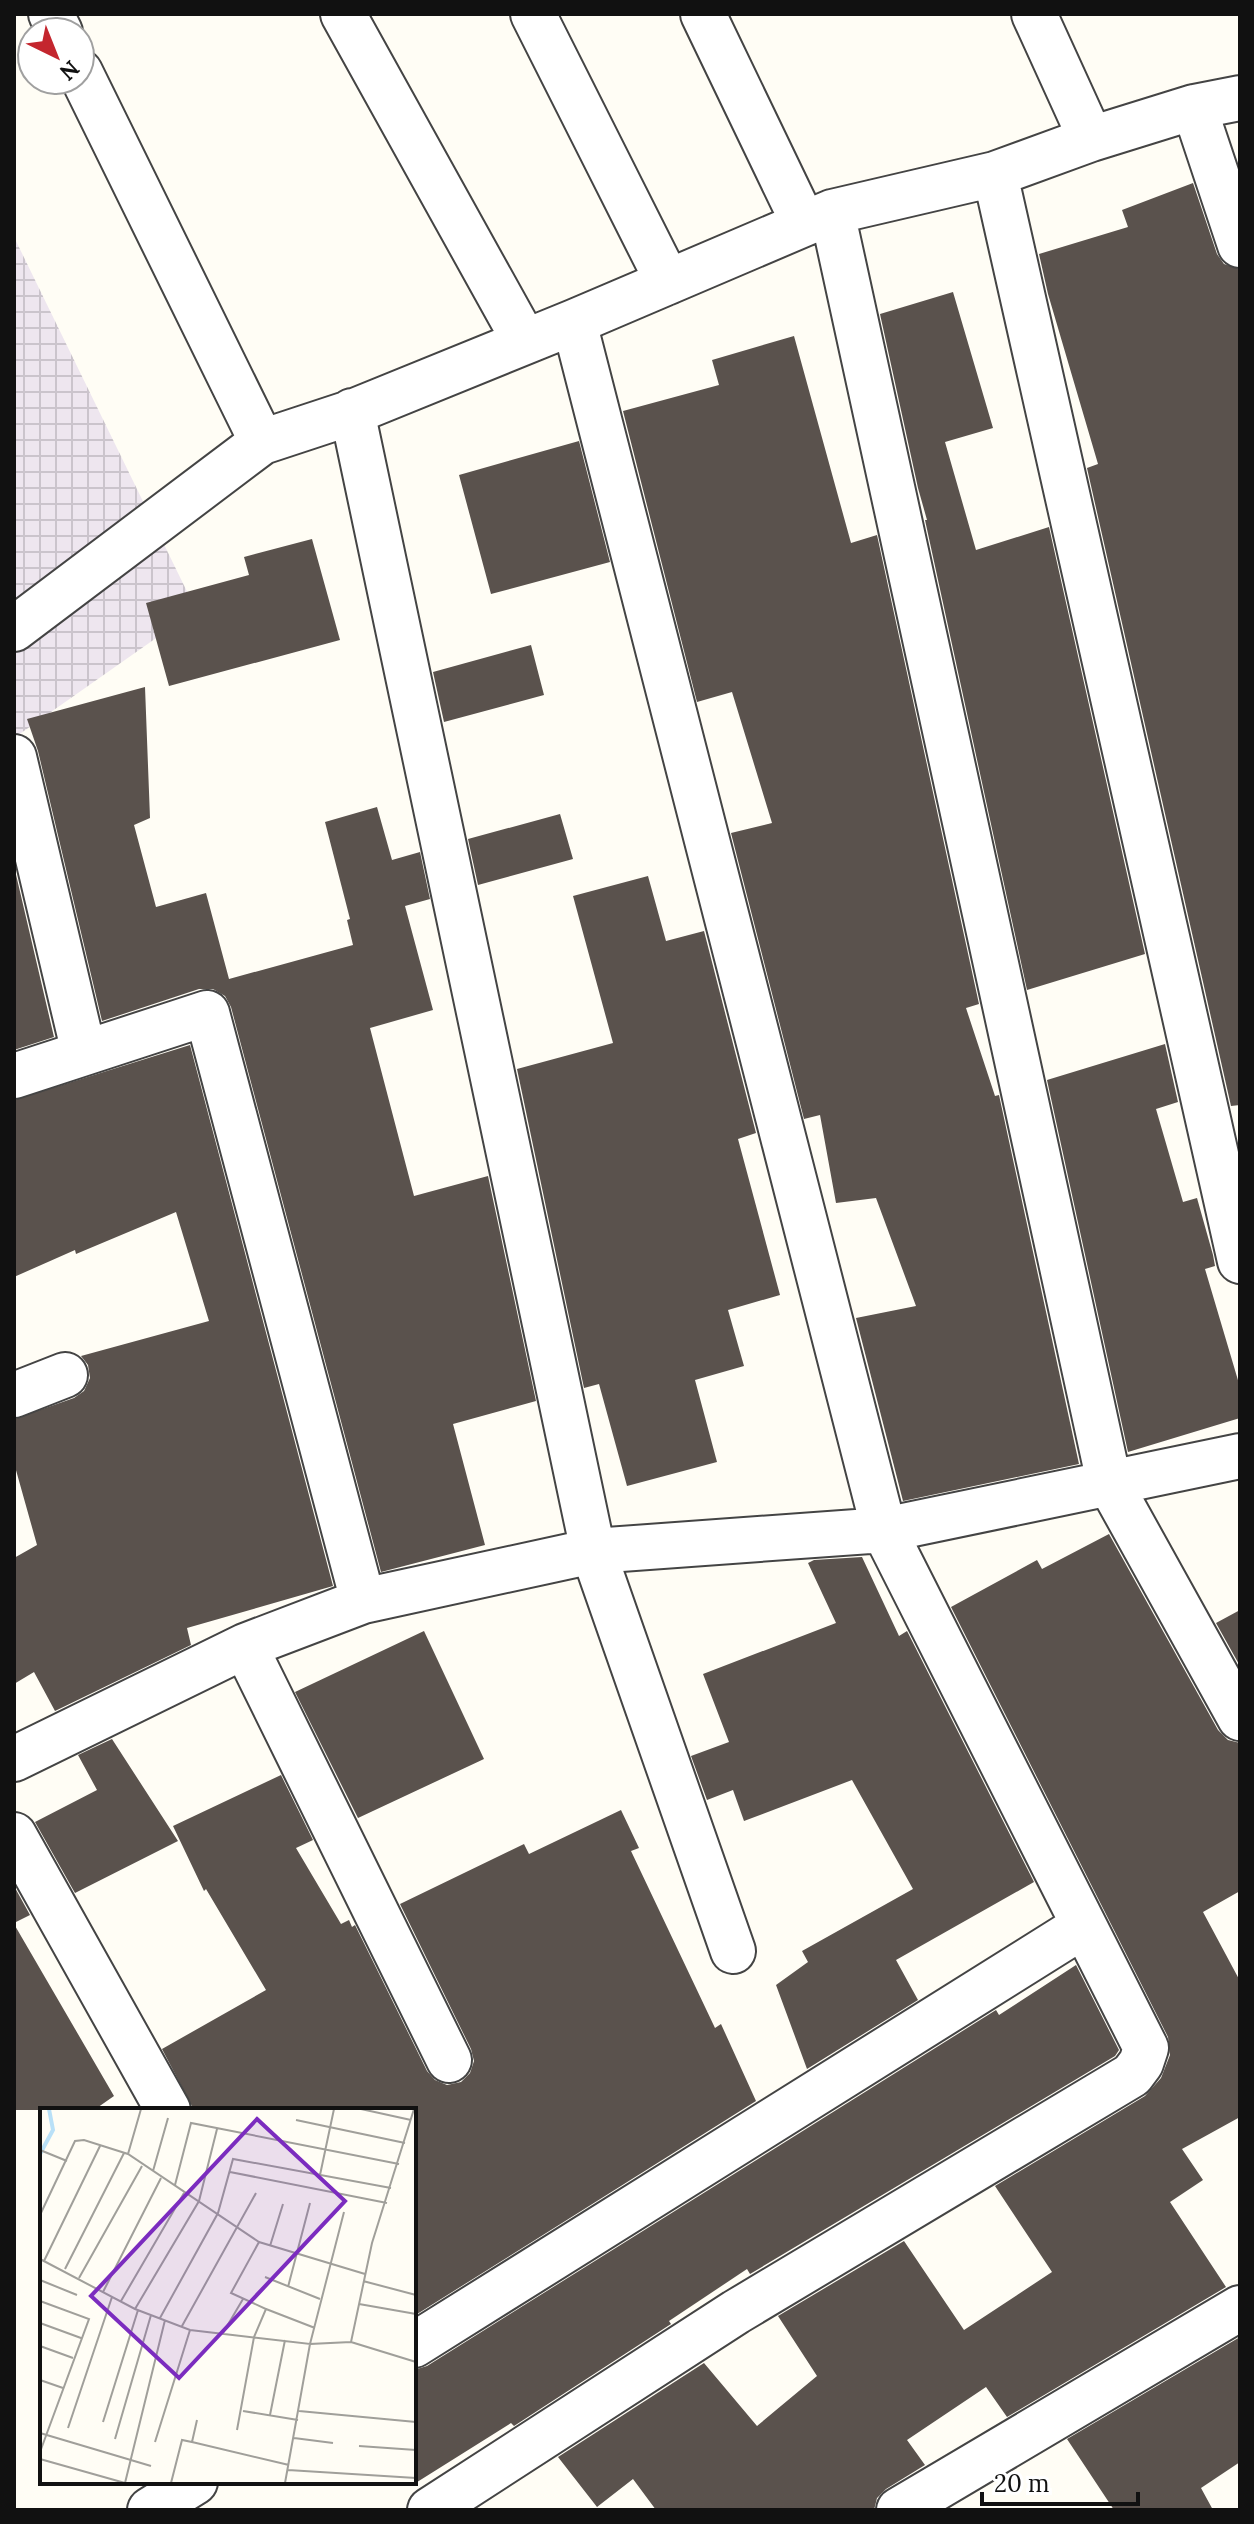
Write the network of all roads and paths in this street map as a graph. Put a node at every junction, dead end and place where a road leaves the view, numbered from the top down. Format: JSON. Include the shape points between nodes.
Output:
{"nodes":[{"id":1,"x":343,"y":14,"type":"edge"},
{"id":2,"x":533,"y":14,"type":"edge"},
{"id":3,"x":703,"y":14,"type":"edge"},
{"id":4,"x":1034,"y":14,"type":"edge"},
{"id":5,"x":92,"y":96,"type":"edge"},
{"id":6,"x":1240,"y":98,"type":"edge"},
{"id":7,"x":1194,"y":107,"type":"junction"},
{"id":8,"x":1091,"y":139,"type":"junction"},
{"id":9,"x":995,"y":174,"type":"junction"},
{"id":10,"x":818,"y":218,"type":"junction"},
{"id":11,"x":1240,"y":245,"type":"edge"},
{"id":12,"x":668,"y":282,"type":"junction"},
{"id":13,"x":574,"y":322,"type":"junction"},
{"id":14,"x":524,"y":340,"type":"junction"},
{"id":15,"x":352,"y":411,"type":"junction"},
{"id":16,"x":262,"y":442,"type":"junction"},
{"id":17,"x":14,"y":629,"type":"edge"},
{"id":18,"x":14,"y":757,"type":"edge"},
{"id":19,"x":84,"y":1053,"type":"junction"},
{"id":20,"x":14,"y":1076,"type":"edge"},
{"id":21,"x":1240,"y":1261,"type":"edge"},
{"id":22,"x":65,"y":1375,"type":"dead end"},
{"id":23,"x":14,"y":1395,"type":"edge"},
{"id":24,"x":1240,"y":1456,"type":"edge"},
{"id":25,"x":1109,"y":1482,"type":"junction"},
{"id":26,"x":884,"y":1530,"type":"junction"},
{"id":27,"x":593,"y":1551,"type":"junction"},
{"id":28,"x":363,"y":1601,"type":"junction"},
{"id":29,"x":245,"y":1646,"type":"junction"},
{"id":30,"x":1240,"y":1718,"type":"edge"},
{"id":31,"x":14,"y":1759,"type":"edge"},
{"id":32,"x":14,"y":1835,"type":"edge"},
{"id":33,"x":1083,"y":1926,"type":"junction"},
{"id":34,"x":733,"y":1951,"type":"dead end"},
{"id":35,"x":449,"y":2060,"type":"dead end"},
{"id":36,"x":167,"y":2108,"type":"edge"},
{"id":37,"x":1240,"y":2308,"type":"edge"},
{"id":38,"x":416,"y":2344,"type":"edge"},
{"id":39,"x":192,"y":2484,"type":"edge"},
{"id":40,"x":150,"y":2510,"type":"edge"},
{"id":41,"x":430,"y":2510,"type":"edge"},
{"id":42,"x":899,"y":2510,"type":"edge"}],
"edges":[{"from":1,"to":14,"type":"street"},
{"from":2,"to":12,"type":"street"},
{"from":3,"to":10,"type":"street"},
{"from":4,"to":8,"type":"street"},
{"from":5,"to":16,"type":"street"},
{"from":6,"to":7,"type":"street"},
{"from":7,"to":8,"type":"street"},
{"from":7,"to":11,"type":"street"},
{"from":8,"to":9,"type":"street"},
{"from":9,"to":10,"type":"street"},
{"from":9,"to":21,"type":"street"},
{"from":10,"to":12,"type":"street"},
{"from":10,"to":25,"type":"street"},
{"from":12,"to":13,"type":"street"},
{"from":13,"to":14,"type":"street"},
{"from":13,"to":26,"type":"street"},
{"from":14,"to":15,"type":"street"},
{"from":15,"to":16,"type":"street"},
{"from":15,"to":27,"type":"street"},
{"from":16,"to":17,"type":"street"},
{"from":18,"to":19,"type":"street"},
{"from":19,"to":20,"type":"street"},
{"from":19,"to":28,"type":"street","via":[[207,1013]]},
{"from":22,"to":23,"type":"street"},
{"from":24,"to":25,"type":"street"},
{"from":25,"to":26,"type":"street"},
{"from":25,"to":30,"type":"street"},
{"from":26,"to":27,"type":"street"},
{"from":26,"to":33,"type":"street"},
{"from":27,"to":28,"type":"street"},
{"from":27,"to":34,"type":"street"},
{"from":28,"to":29,"type":"street"},
{"from":29,"to":31,"type":"street"},
{"from":29,"to":35,"type":"street"},
{"from":32,"to":36,"type":"street"},
{"from":33,"to":38,"type":"street"},
{"from":33,"to":41,"type":"street","via":[[1146,2048],[1132,2075],[736,2312]]},
{"from":37,"to":42,"type":"street"},
{"from":39,"to":40,"type":"street"}]}
